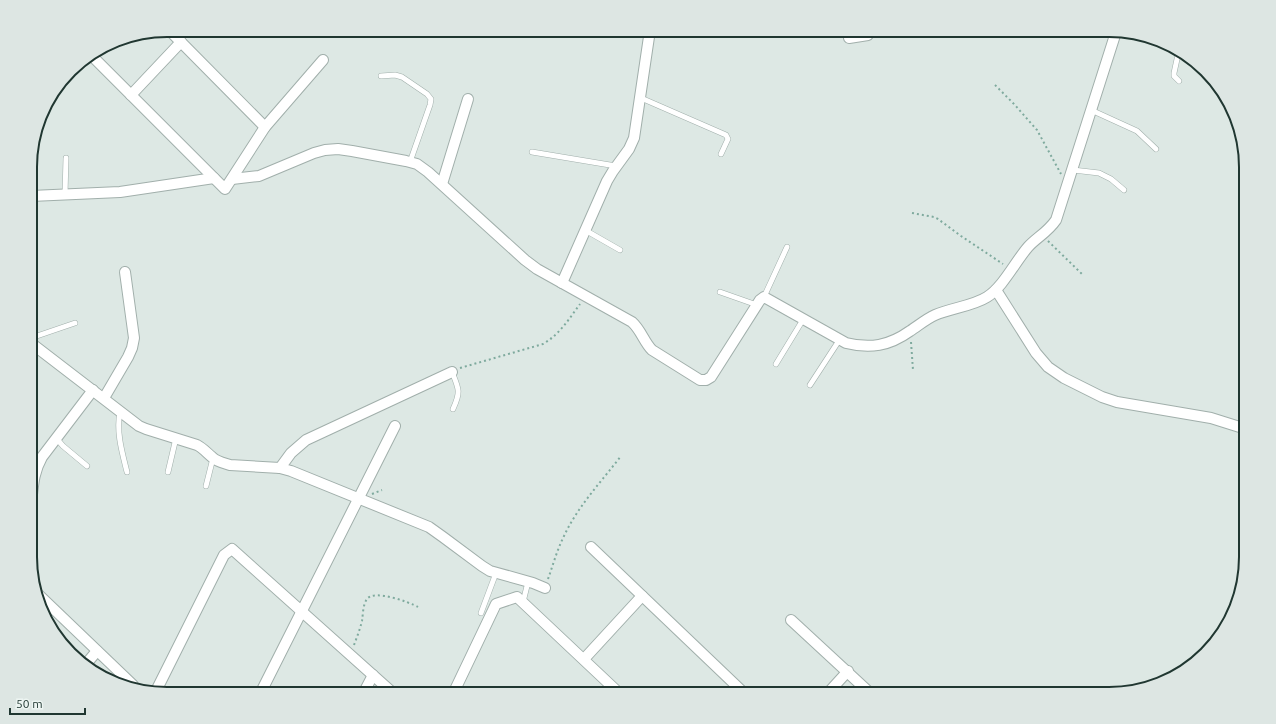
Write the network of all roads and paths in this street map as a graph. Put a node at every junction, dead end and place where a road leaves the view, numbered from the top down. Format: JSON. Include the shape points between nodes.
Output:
{"nodes":[{"id":1,"x":176,"y":37,"type":"edge"},
{"id":2,"x":649,"y":37,"type":"edge"},
{"id":3,"x":855,"y":37,"type":"edge"},
{"id":4,"x":1114,"y":37,"type":"edge"},
{"id":5,"x":849,"y":38,"type":"dead end"},
{"id":6,"x":181,"y":42,"type":"junction"},
{"id":7,"x":1178,"y":57,"type":"edge"},
{"id":8,"x":95,"y":59,"type":"edge"},
{"id":9,"x":323,"y":60,"type":"dead end"},
{"id":10,"x":381,"y":76,"type":"dead end"},
{"id":11,"x":1179,"y":81,"type":"dead end"},
{"id":12,"x":995,"y":85,"type":"dead end"},
{"id":13,"x":131,"y":95,"type":"junction"},
{"id":14,"x":641,"y":98,"type":"junction"},
{"id":15,"x":468,"y":99,"type":"dead end"},
{"id":16,"x":1092,"y":110,"type":"junction"},
{"id":17,"x":265,"y":127,"type":"junction"},
{"id":18,"x":1156,"y":149,"type":"dead end"},
{"id":19,"x":532,"y":152,"type":"dead end"},
{"id":20,"x":721,"y":154,"type":"dead end"},
{"id":21,"x":66,"y":158,"type":"dead end"},
{"id":22,"x":410,"y":162,"type":"junction"},
{"id":23,"x":616,"y":166,"type":"junction"},
{"id":24,"x":1073,"y":170,"type":"junction"},
{"id":25,"x":214,"y":178,"type":"junction"},
{"id":26,"x":232,"y":179,"type":"junction"},
{"id":27,"x":442,"y":184,"type":"junction"},
{"id":28,"x":1068,"y":185,"type":"junction"},
{"id":29,"x":1124,"y":190,"type":"dead end"},
{"id":30,"x":65,"y":194,"type":"junction"},
{"id":31,"x":37,"y":196,"type":"edge"},
{"id":32,"x":912,"y":212,"type":"dead end"},
{"id":33,"x":585,"y":230,"type":"junction"},
{"id":34,"x":1042,"y":235,"type":"junction"},
{"id":35,"x":787,"y":247,"type":"dead end"},
{"id":36,"x":620,"y":250,"type":"dead end"},
{"id":37,"x":1011,"y":270,"type":"junction"},
{"id":38,"x":125,"y":272,"type":"dead end"},
{"id":39,"x":1083,"y":275,"type":"dead end"},
{"id":40,"x":562,"y":283,"type":"junction"},
{"id":41,"x":996,"y":290,"type":"junction"},
{"id":42,"x":720,"y":292,"type":"dead end"},
{"id":43,"x":585,"y":296,"type":"junction"},
{"id":44,"x":761,"y":301,"type":"junction"},
{"id":45,"x":804,"y":318,"type":"junction"},
{"id":46,"x":75,"y":323,"type":"dead end"},
{"id":47,"x":911,"y":331,"type":"junction"},
{"id":48,"x":37,"y":336,"type":"edge"},
{"id":49,"x":840,"y":339,"type":"junction"},
{"id":50,"x":37,"y":348,"type":"edge"},
{"id":51,"x":776,"y":364,"type":"dead end"},
{"id":52,"x":913,"y":370,"type":"dead end"},
{"id":53,"x":452,"y":372,"type":"junction"},
{"id":54,"x":810,"y":385,"type":"dead end"},
{"id":55,"x":93,"y":390,"type":"junction"},
{"id":56,"x":104,"y":398,"type":"junction"},
{"id":57,"x":453,"y":409,"type":"dead end"},
{"id":58,"x":120,"y":411,"type":"junction"},
{"id":59,"x":395,"y":426,"type":"dead end"},
{"id":60,"x":1239,"y":427,"type":"edge"},
{"id":61,"x":56,"y":438,"type":"junction"},
{"id":62,"x":176,"y":438,"type":"junction"},
{"id":63,"x":622,"y":456,"type":"dead end"},
{"id":64,"x":213,"y":458,"type":"junction"},
{"id":65,"x":37,"y":465,"type":"edge"},
{"id":66,"x":88,"y":466,"type":"dead end"},
{"id":67,"x":280,"y":468,"type":"junction"},
{"id":68,"x":127,"y":472,"type":"dead end"},
{"id":69,"x":168,"y":472,"type":"dead end"},
{"id":70,"x":206,"y":486,"type":"dead end"},
{"id":71,"x":358,"y":498,"type":"junction"},
{"id":72,"x":591,"y":546,"type":"dead end"},
{"id":73,"x":496,"y":573,"type":"junction"},
{"id":74,"x":528,"y":582,"type":"junction"},
{"id":75,"x":545,"y":588,"type":"joint"},
{"id":76,"x":642,"y":596,"type":"junction"},
{"id":77,"x":522,"y":602,"type":"junction"},
{"id":78,"x":418,"y":606,"type":"dead end"},
{"id":79,"x":47,"y":607,"type":"edge"},
{"id":80,"x":301,"y":612,"type":"junction"},
{"id":81,"x":481,"y":613,"type":"dead end"},
{"id":82,"x":791,"y":620,"type":"dead end"},
{"id":83,"x":97,"y":651,"type":"junction"},
{"id":84,"x":350,"y":656,"type":"junction"},
{"id":85,"x":584,"y":659,"type":"junction"},
{"id":86,"x":89,"y":661,"type":"edge"},
{"id":87,"x":848,"y":671,"type":"junction"},
{"id":88,"x":373,"y":675,"type":"junction"},
{"id":89,"x":129,"y":682,"type":"edge"},
{"id":90,"x":158,"y":686,"type":"edge"},
{"id":91,"x":264,"y":687,"type":"edge"},
{"id":92,"x":367,"y":687,"type":"edge"},
{"id":93,"x":386,"y":687,"type":"edge"},
{"id":94,"x":456,"y":687,"type":"edge"},
{"id":95,"x":613,"y":687,"type":"edge"},
{"id":96,"x":738,"y":687,"type":"edge"},
{"id":97,"x":833,"y":687,"type":"edge"},
{"id":98,"x":864,"y":687,"type":"edge"}],
"edges":[{"from":1,"to":6,"type":"street"},
{"from":2,"to":14,"type":"street"},
{"from":3,"to":5,"type":"street"},
{"from":4,"to":16,"type":"street"},
{"from":6,"to":13,"type":"street"},
{"from":6,"to":17,"type":"street"},
{"from":7,"to":11,"type":"lane","via":[[1174,76]]},
{"from":8,"to":13,"type":"street"},
{"from":9,"to":17,"type":"street"},
{"from":10,"to":22,"type":"lane","via":[[402,76],[431,99]]},
{"from":12,"to":28,"type":"path","via":[[1037,130]]},
{"from":13,"to":25,"type":"street"},
{"from":14,"to":20,"type":"lane","via":[[726,135],[728,139]]},
{"from":14,"to":23,"type":"street","via":[[634,138]]},
{"from":15,"to":27,"type":"street"},
{"from":16,"to":18,"type":"lane","via":[[1137,131]]},
{"from":16,"to":24,"type":"street"},
{"from":17,"to":26,"type":"street"},
{"from":19,"to":23,"type":"lane"},
{"from":21,"to":30,"type":"lane"},
{"from":22,"to":26,"type":"street","via":[[352,150],[325,150],[259,176]]},
{"from":22,"to":27,"type":"street","via":[[417,164]]},
{"from":23,"to":33,"type":"street"},
{"from":24,"to":28,"type":"street"},
{"from":24,"to":29,"type":"lane","via":[[1099,173]]},
{"from":25,"to":26,"type":"street","via":[[225,190]]},
{"from":25,"to":30,"type":"street","via":[[120,192]]},
{"from":27,"to":40,"type":"street","via":[[525,260]]},
{"from":28,"to":34,"type":"street","via":[[1056,220]]},
{"from":30,"to":31,"type":"street"},
{"from":32,"to":37,"type":"path","via":[[934,216]]},
{"from":33,"to":36,"type":"lane"},
{"from":33,"to":40,"type":"street"},
{"from":34,"to":37,"type":"street","via":[[1028,247]]},
{"from":34,"to":39,"type":"path"},
{"from":35,"to":44,"type":"lane"},
{"from":37,"to":41,"type":"street"},
{"from":38,"to":56,"type":"street","via":[[134,338],[132,348]]},
{"from":40,"to":43,"type":"street"},
{"from":41,"to":47,"type":"street","via":[[978,301],[934,315]]},
{"from":41,"to":60,"type":"street","via":[[1036,353],[1048,367],[1064,378],[1117,402],[1211,418]]},
{"from":42,"to":44,"type":"lane"},
{"from":43,"to":44,"type":"street","via":[[632,322],[652,350],[700,380],[711,377]]},
{"from":43,"to":53,"type":"path","via":[[560,332],[543,344]]},
{"from":44,"to":45,"type":"street"},
{"from":45,"to":49,"type":"street"},
{"from":45,"to":51,"type":"lane"},
{"from":46,"to":48,"type":"lane"},
{"from":47,"to":49,"type":"street","via":[[885,344],[873,346],[859,346]]},
{"from":47,"to":52,"type":"path"},
{"from":49,"to":54,"type":"lane"},
{"from":50,"to":55,"type":"street"},
{"from":53,"to":57,"type":"lane","via":[[459,390]]},
{"from":53,"to":67,"type":"street","via":[[306,440],[291,453]]},
{"from":55,"to":56,"type":"street"},
{"from":55,"to":61,"type":"street"},
{"from":56,"to":58,"type":"street"},
{"from":58,"to":62,"type":"street","via":[[139,426]]},
{"from":58,"to":68,"type":"lane","via":[[118,422]]},
{"from":59,"to":71,"type":"street"},
{"from":61,"to":65,"type":"street"},
{"from":61,"to":66,"type":"lane"},
{"from":62,"to":64,"type":"street","via":[[202,448]]},
{"from":62,"to":69,"type":"lane"},
{"from":63,"to":75,"type":"path","via":[[581,507],[564,535]]},
{"from":64,"to":67,"type":"street","via":[[230,465]]},
{"from":64,"to":70,"type":"lane"},
{"from":67,"to":71,"type":"street"},
{"from":71,"to":73,"type":"street","via":[[429,527],[482,566]]},
{"from":71,"to":80,"type":"street"},
{"from":72,"to":76,"type":"street"},
{"from":73,"to":74,"type":"street"},
{"from":73,"to":81,"type":"lane"},
{"from":74,"to":75,"type":"street"},
{"from":74,"to":77,"type":"lane"},
{"from":76,"to":85,"type":"street"},
{"from":76,"to":96,"type":"street"},
{"from":77,"to":85,"type":"street"},
{"from":77,"to":94,"type":"street","via":[[517,597],[496,604]]},
{"from":78,"to":84,"type":"path","via":[[405,600],[381,596],[367,598]]},
{"from":79,"to":83,"type":"street"},
{"from":80,"to":84,"type":"street"},
{"from":80,"to":90,"type":"street","via":[[232,549],[224,555]]},
{"from":80,"to":91,"type":"street"},
{"from":82,"to":87,"type":"street"},
{"from":83,"to":86,"type":"street"},
{"from":83,"to":89,"type":"street"},
{"from":84,"to":88,"type":"street"},
{"from":85,"to":95,"type":"street"},
{"from":87,"to":97,"type":"street"},
{"from":87,"to":98,"type":"street"},
{"from":88,"to":92,"type":"street"},
{"from":88,"to":93,"type":"street"}]}
